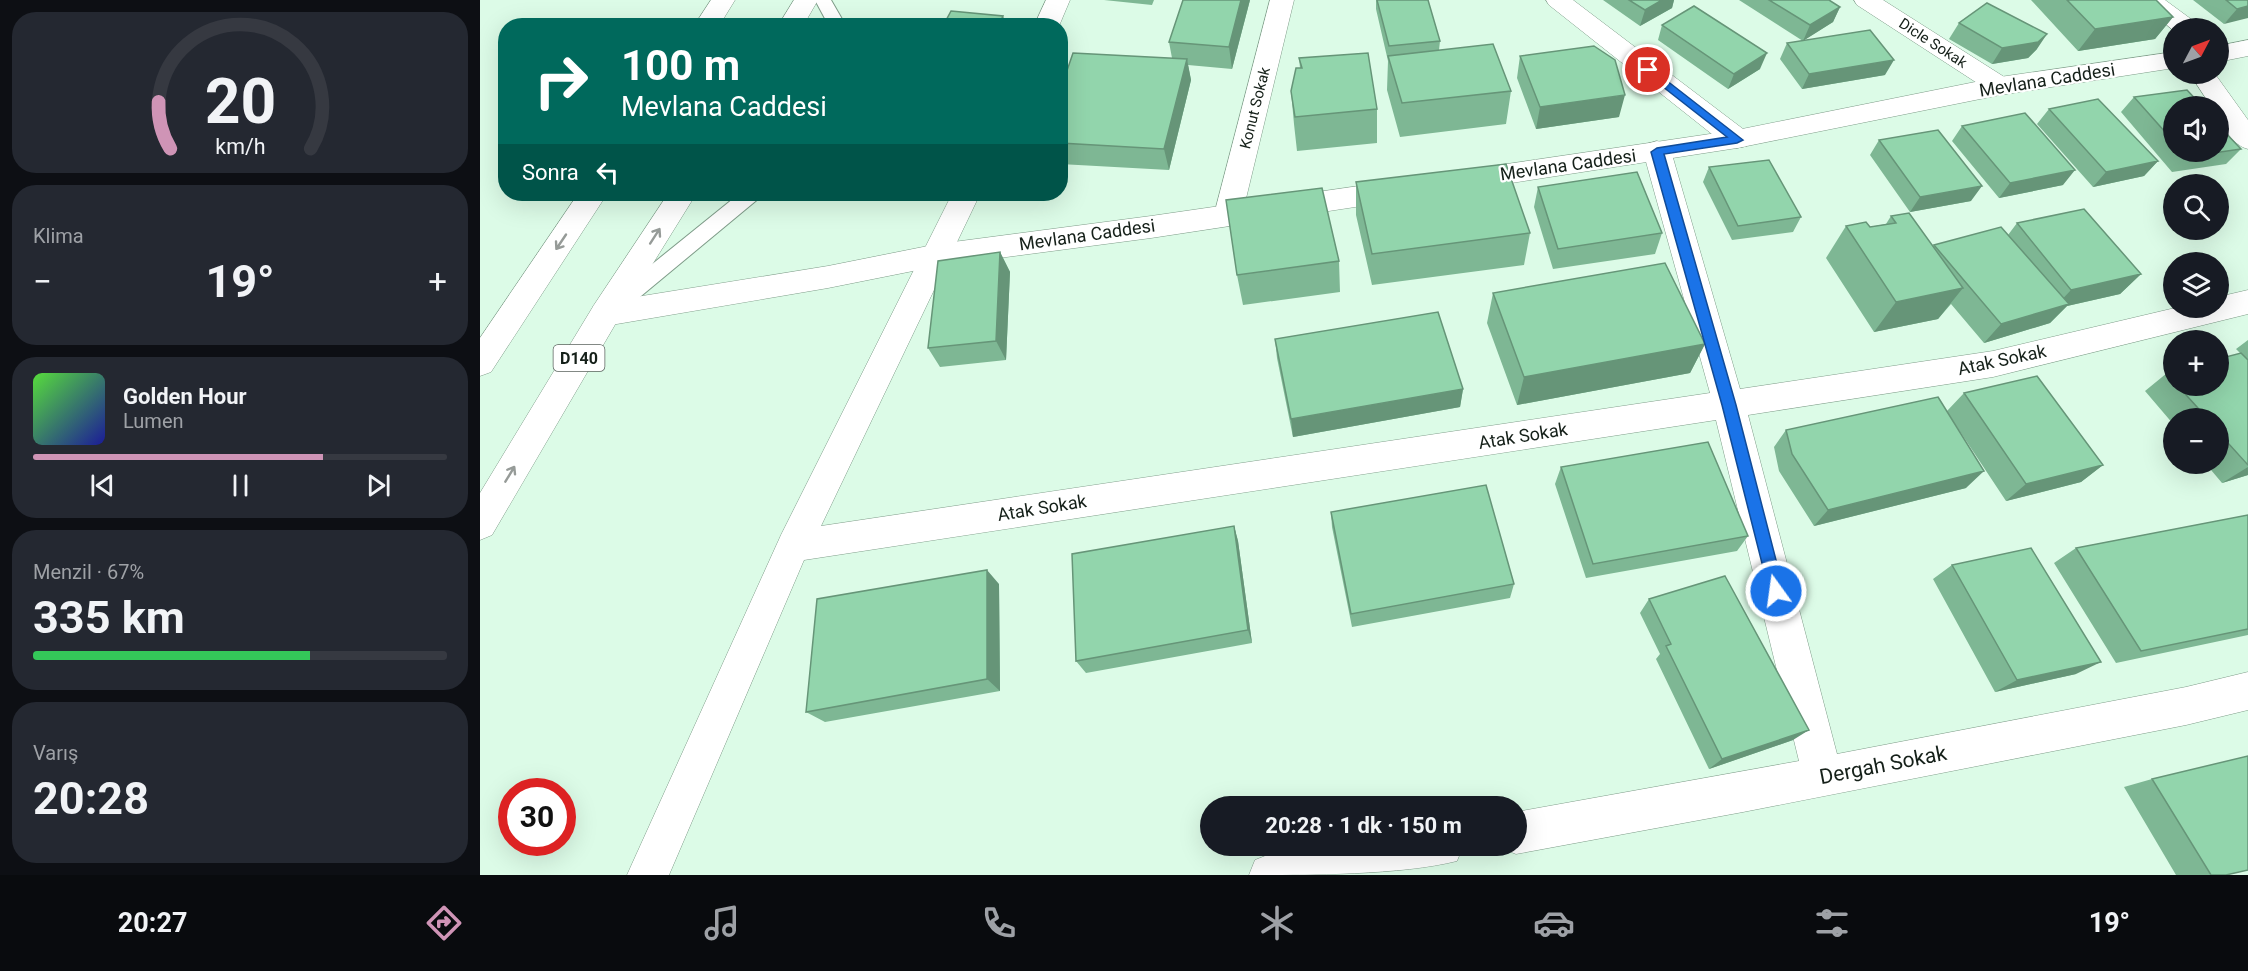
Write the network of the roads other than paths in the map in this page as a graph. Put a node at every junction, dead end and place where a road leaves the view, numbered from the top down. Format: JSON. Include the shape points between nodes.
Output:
{"nodes":[{"id":1,"x":723,"y":0,"type":"edge"},
{"id":2,"x":806,"y":0,"type":"edge"},
{"id":3,"x":823,"y":0,"type":"edge"},
{"id":4,"x":1058,"y":0,"type":"edge"},
{"id":5,"x":1282,"y":0,"type":"edge"},
{"id":6,"x":1558,"y":0,"type":"edge"},
{"id":7,"x":1866,"y":0,"type":"edge"},
{"id":8,"x":2150,"y":0,"type":"edge"},
{"id":9,"x":711,"y":18,"type":"edge"},
{"id":10,"x":795,"y":18,"type":"edge"},
{"id":11,"x":833,"y":18,"type":"edge"},
{"id":12,"x":1050,"y":18,"type":"edge"},
{"id":13,"x":2173,"y":18,"type":"edge"},
{"id":14,"x":2248,"y":48,"type":"edge"},
{"id":15,"x":2229,"y":52,"type":"edge"},
{"id":16,"x":2163,"y":62,"type":"edge"},
{"id":17,"x":2209,"y":84,"type":"edge"},
{"id":18,"x":2000,"y":86,"type":"junction"},
{"id":19,"x":1737,"y":140,"type":"junction"},
{"id":20,"x":2248,"y":140,"type":"edge"},
{"id":21,"x":1657,"y":152,"type":"junction"},
{"id":22,"x":588,"y":201,"type":"edge"},
{"id":23,"x":678,"y":201,"type":"edge"},
{"id":24,"x":742,"y":201,"type":"edge"},
{"id":25,"x":963,"y":201,"type":"edge"},
{"id":26,"x":1228,"y":215,"type":"junction"},
{"id":27,"x":938,"y":255,"type":"junction"},
{"id":28,"x":2248,"y":302,"type":"edge"},
{"id":29,"x":605,"y":314,"type":"junction"},
{"id":30,"x":480,"y":363,"type":"edge"},
{"id":31,"x":1729,"y":405,"type":"junction"},
{"id":32,"x":480,"y":524,"type":"edge"},
{"id":33,"x":793,"y":546,"type":"junction"},
{"id":34,"x":2248,"y":692,"type":"edge"},
{"id":35,"x":1823,"y":776,"type":"junction"},
{"id":36,"x":1527,"y":830,"type":"edge"},
{"id":37,"x":1410,"y":856,"type":"edge"},
{"id":38,"x":1374,"y":867,"type":"edge"},
{"id":39,"x":648,"y":875,"type":"edge"},
{"id":40,"x":1270,"y":875,"type":"edge"}],
"edges":[{"from":1,"to":9,"type":"main road"},
{"from":2,"to":10,"type":"main road"},
{"from":3,"to":11,"type":"lane"},
{"from":4,"to":12,"type":"main road"},
{"from":5,"to":26,"type":"main road","name":"Konut Sokak"},
{"from":6,"to":19,"type":"main road"},
{"from":7,"to":18,"type":"main road","name":"Dicle Sokak"},
{"from":8,"to":13,"type":"main road"},
{"from":14,"to":15,"type":"main road"},
{"from":16,"to":18,"type":"main road","name":"Mevlana Caddesi"},
{"from":17,"to":20,"type":"main road"},
{"from":18,"to":19,"type":"main road","name":"Mevlana Caddesi"},
{"from":19,"to":21,"type":"main road","name":"Mevlana Caddesi"},
{"from":21,"to":26,"type":"main road","name":"Mevlana Caddesi"},
{"from":21,"to":31,"type":"main road"},
{"from":22,"to":30,"type":"main road","one_way":true},
{"from":29,"to":23,"type":"main road","number":"D140","one_way":true},
{"from":24,"to":29,"type":"lane"},
{"from":25,"to":27,"type":"main road"},
{"from":26,"to":27,"type":"main road","name":"Mevlana Caddesi"},
{"from":27,"to":29,"type":"main road","name":"Mevlana Caddesi"},
{"from":27,"to":33,"type":"main road"},
{"from":28,"to":31,"type":"main road","name":"Atak Sokak","via":[[1993,364]]},
{"from":32,"to":29,"type":"main road","number":"D140","one_way":true},
{"from":31,"to":33,"type":"main road","name":"Atak Sokak"},
{"from":31,"to":35,"type":"main road"},
{"from":33,"to":39,"type":"main road"},
{"from":34,"to":35,"type":"main road","name":"Dergah Sokak"},
{"from":35,"to":36,"type":"main road","name":"Dergah Sokak"},
{"from":37,"to":38,"type":"main road"},
{"from":38,"to":40,"type":"main road"}]}
